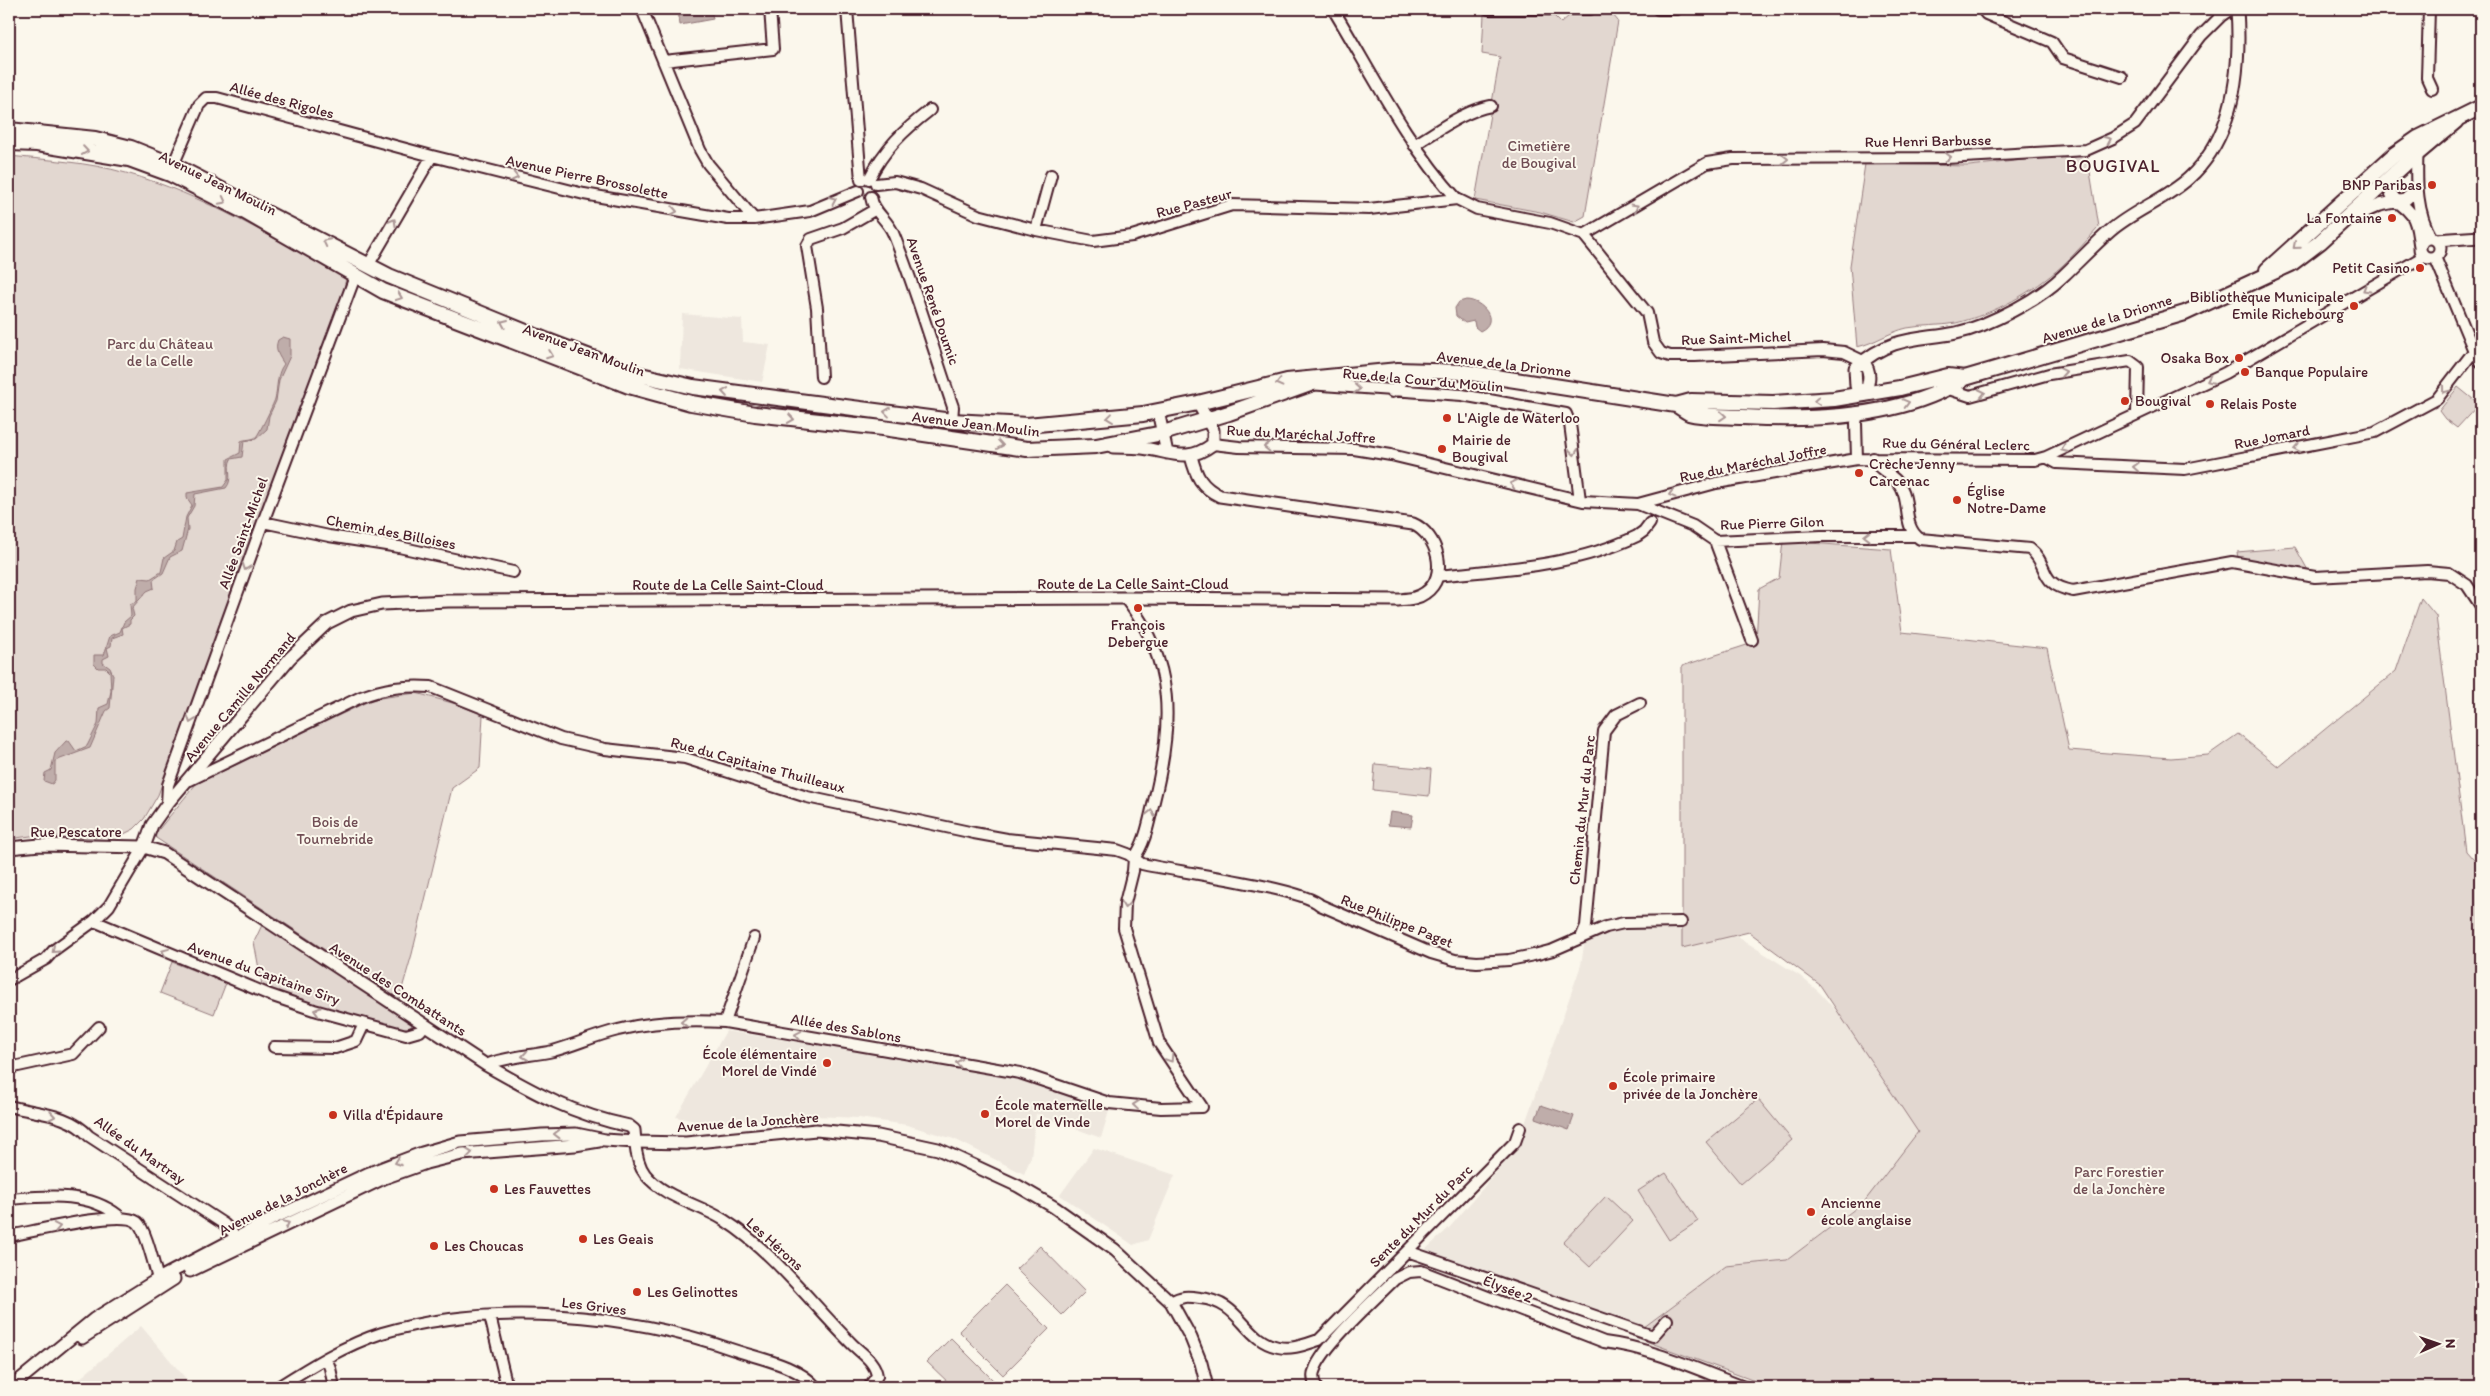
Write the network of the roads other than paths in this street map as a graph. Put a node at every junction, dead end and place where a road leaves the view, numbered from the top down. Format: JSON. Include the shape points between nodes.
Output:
{"nodes":[{"id":1,"x":642,"y":9,"type":"edge"},
{"id":2,"x":770,"y":9,"type":"edge"},
{"id":3,"x":848,"y":9,"type":"edge"},
{"id":4,"x":1333,"y":9,"type":"edge"},
{"id":5,"x":1489,"y":9,"type":"edge"},
{"id":6,"x":1590,"y":9,"type":"edge"},
{"id":7,"x":1658,"y":9,"type":"edge"},
{"id":8,"x":1677,"y":9,"type":"edge"},
{"id":9,"x":1982,"y":9,"type":"edge"},
{"id":10,"x":2231,"y":9,"type":"edge"},
{"id":11,"x":2237,"y":9,"type":"edge"},
{"id":12,"x":2429,"y":9,"type":"edge"},
{"id":13,"x":664,"y":61,"type":"junction"},
{"id":14,"x":2122,"y":77,"type":"dead end"},
{"id":15,"x":2432,"y":89,"type":"dead end"},
{"id":16,"x":1492,"y":106,"type":"dead end"},
{"id":17,"x":2481,"y":107,"type":"edge"},
{"id":18,"x":930,"y":110,"type":"dead end"},
{"id":19,"x":2456,"y":121,"type":"junction"},
{"id":20,"x":9,"y":130,"type":"edge"},
{"id":21,"x":9,"y":142,"type":"edge"},
{"id":22,"x":1414,"y":145,"type":"junction"},
{"id":23,"x":2417,"y":154,"type":"junction"},
{"id":24,"x":432,"y":156,"type":"junction"},
{"id":25,"x":2400,"y":159,"type":"junction"},
{"id":26,"x":2382,"y":165,"type":"junction"},
{"id":27,"x":172,"y":169,"type":"junction"},
{"id":28,"x":1050,"y":175,"type":"dead end"},
{"id":29,"x":2416,"y":177,"type":"junction"},
{"id":30,"x":869,"y":181,"type":"junction"},
{"id":31,"x":2387,"y":181,"type":"junction"},
{"id":32,"x":2416,"y":190,"type":"junction"},
{"id":33,"x":858,"y":191,"type":"junction"},
{"id":34,"x":871,"y":197,"type":"junction"},
{"id":35,"x":1456,"y":200,"type":"junction"},
{"id":36,"x":2397,"y":203,"type":"junction"},
{"id":37,"x":876,"y":209,"type":"junction"},
{"id":38,"x":754,"y":219,"type":"junction"},
{"id":39,"x":2344,"y":220,"type":"junction"},
{"id":40,"x":1036,"y":230,"type":"junction"},
{"id":41,"x":1589,"y":233,"type":"junction"},
{"id":42,"x":2481,"y":236,"type":"edge"},
{"id":43,"x":2434,"y":239,"type":"junction"},
{"id":44,"x":2464,"y":239,"type":"junction"},
{"id":45,"x":2430,"y":253,"type":"junction"},
{"id":46,"x":369,"y":264,"type":"junction"},
{"id":47,"x":356,"y":274,"type":"junction"},
{"id":48,"x":2255,"y":281,"type":"junction"},
{"id":49,"x":2474,"y":351,"type":"junction"},
{"id":50,"x":1863,"y":361,"type":"junction"},
{"id":51,"x":2481,"y":362,"type":"edge"},
{"id":52,"x":1413,"y":370,"type":"junction"},
{"id":53,"x":820,"y":377,"type":"dead end"},
{"id":54,"x":1327,"y":378,"type":"junction"},
{"id":55,"x":1965,"y":378,"type":"junction"},
{"id":56,"x":1308,"y":384,"type":"junction"},
{"id":57,"x":1948,"y":389,"type":"junction"},
{"id":58,"x":1392,"y":392,"type":"junction"},
{"id":59,"x":1865,"y":395,"type":"junction"},
{"id":60,"x":1198,"y":403,"type":"junction"},
{"id":61,"x":1676,"y":405,"type":"junction"},
{"id":62,"x":1178,"y":408,"type":"joint"},
{"id":63,"x":1158,"y":411,"type":"junction"},
{"id":64,"x":1858,"y":414,"type":"junction"},
{"id":65,"x":2137,"y":414,"type":"junction"},
{"id":66,"x":952,"y":421,"type":"junction"},
{"id":67,"x":1210,"y":425,"type":"junction"},
{"id":68,"x":1184,"y":426,"type":"joint"},
{"id":69,"x":1163,"y":433,"type":"junction"},
{"id":70,"x":1213,"y":444,"type":"junction"},
{"id":71,"x":1096,"y":446,"type":"junction"},
{"id":72,"x":1167,"y":453,"type":"junction"},
{"id":73,"x":1191,"y":456,"type":"junction"},
{"id":74,"x":2046,"y":457,"type":"junction"},
{"id":75,"x":1873,"y":458,"type":"junction"},
{"id":76,"x":1857,"y":459,"type":"junction"},
{"id":77,"x":1580,"y":500,"type":"junction"},
{"id":78,"x":1638,"y":504,"type":"junction"},
{"id":79,"x":262,"y":522,"type":"junction"},
{"id":80,"x":1650,"y":523,"type":"dead end"},
{"id":81,"x":1916,"y":536,"type":"junction"},
{"id":82,"x":1715,"y":541,"type":"junction"},
{"id":83,"x":513,"y":572,"type":"dead end"},
{"id":84,"x":1437,"y":576,"type":"junction"},
{"id":85,"x":1125,"y":598,"type":"junction"},
{"id":86,"x":507,"y":601,"type":"joint"},
{"id":87,"x":2481,"y":606,"type":"edge"},
{"id":88,"x":1752,"y":640,"type":"dead end"},
{"id":89,"x":1640,"y":703,"type":"dead end"},
{"id":90,"x":190,"y":780,"type":"junction"},
{"id":91,"x":167,"y":804,"type":"junction"},
{"id":92,"x":144,"y":847,"type":"junction"},
{"id":93,"x":9,"y":848,"type":"edge"},
{"id":94,"x":1134,"y":858,"type":"junction"},
{"id":95,"x":94,"y":921,"type":"junction"},
{"id":96,"x":1681,"y":922,"type":"dead end"},
{"id":97,"x":754,"y":938,"type":"dead end"},
{"id":98,"x":1581,"y":938,"type":"junction"},
{"id":99,"x":9,"y":980,"type":"edge"},
{"id":100,"x":725,"y":1022,"type":"junction"},
{"id":101,"x":364,"y":1024,"type":"junction"},
{"id":102,"x":425,"y":1025,"type":"junction"},
{"id":103,"x":100,"y":1027,"type":"dead end"},
{"id":104,"x":274,"y":1047,"type":"dead end"},
{"id":105,"x":486,"y":1065,"type":"junction"},
{"id":106,"x":9,"y":1068,"type":"edge"},
{"id":107,"x":9,"y":1106,"type":"edge"},
{"id":108,"x":1520,"y":1128,"type":"dead end"},
{"id":109,"x":635,"y":1142,"type":"junction"},
{"id":110,"x":9,"y":1199,"type":"edge"},
{"id":111,"x":119,"y":1216,"type":"junction"},
{"id":112,"x":9,"y":1236,"type":"edge"},
{"id":113,"x":239,"y":1242,"type":"junction"},
{"id":114,"x":1407,"y":1251,"type":"junction"},
{"id":115,"x":161,"y":1282,"type":"junction"},
{"id":116,"x":1171,"y":1302,"type":"junction"},
{"id":117,"x":490,"y":1316,"type":"junction"},
{"id":118,"x":1668,"y":1320,"type":"dead end"},
{"id":119,"x":326,"y":1358,"type":"junction"},
{"id":120,"x":21,"y":1385,"type":"edge"},
{"id":121,"x":278,"y":1387,"type":"edge"},
{"id":122,"x":334,"y":1387,"type":"edge"},
{"id":123,"x":507,"y":1387,"type":"edge"},
{"id":124,"x":816,"y":1387,"type":"edge"},
{"id":125,"x":869,"y":1387,"type":"edge"},
{"id":126,"x":1207,"y":1387,"type":"edge"},
{"id":127,"x":1316,"y":1387,"type":"edge"},
{"id":128,"x":1744,"y":1387,"type":"edge"}],
"edges":[{"from":1,"to":13,"type":"street"},
{"from":2,"to":13,"type":"street","via":[[773,49]]},
{"from":3,"to":30,"type":"street"},
{"from":4,"to":22,"type":"street"},
{"from":5,"to":6,"type":"street"},
{"from":7,"to":8,"type":"street"},
{"from":9,"to":14,"type":"street","via":[[1986,14],[2052,42],[2064,58]]},
{"from":41,"to":10,"type":"street","name":"Rue Henri Barbusse","one_way":true,"via":[[1707,163],[1732,159],[1946,158],[2086,150],[2135,124],[2201,36]]},
{"from":11,"to":50,"type":"street","via":[[2239,40],[2235,90],[2218,137],[2188,178],[2130,214],[2062,277],[2009,312],[1966,330],[1894,342]]},
{"from":12,"to":15,"type":"street","via":[[2427,78]]},
{"from":13,"to":38,"type":"street","via":[[700,150]]},
{"from":16,"to":22,"type":"street","via":[[1480,108]]},
{"from":17,"to":19,"type":"main road","name":"Avenue de la Drionne"},
{"from":18,"to":30,"type":"street","via":[[899,134],[877,163]]},
{"from":19,"to":23,"type":"main road","name":"Avenue de la Drionne"},
{"from":19,"to":25,"type":"main road","name":"Avenue de la Drionne","via":[[2418,138]]},
{"from":20,"to":27,"type":"main road","name":"Avenue Jean Moulin","via":[[95,139],[131,148]]},
{"from":21,"to":27,"type":"main road","name":"Avenue Jean Moulin","one_way":true,"via":[[129,159]]},
{"from":22,"to":35,"type":"street"},
{"from":23,"to":25,"type":"main road","name":"Avenue de la Drionne"},
{"from":23,"to":29,"type":"street"},
{"from":24,"to":27,"type":"street","name":"Allée des Rigoles","via":[[217,98],[206,98],[199,105]]},
{"from":24,"to":38,"type":"street","name":"Avenue Pierre Brossolette","one_way":true,"via":[[584,194],[700,215]]},
{"from":46,"to":24,"type":"street","one_way":true},
{"from":25,"to":26,"type":"main road","name":"Avenue de la Drionne"},
{"from":25,"to":29,"type":"street"},
{"from":25,"to":31,"type":"main road","name":"Avenue de la Drionne"},
{"from":26,"to":31,"type":"main road"},
{"from":26,"to":48,"type":"main road","name":"Avenue de la Drionne","one_way":true},
{"from":46,"to":27,"type":"main road","name":"Avenue Jean Moulin","one_way":true},
{"from":27,"to":47,"type":"main road","name":"Avenue Jean Moulin","one_way":true},
{"from":28,"to":40,"type":"street"},
{"from":29,"to":32,"type":"street"},
{"from":30,"to":33,"type":"street"},
{"from":30,"to":34,"type":"street","via":[[876,192]]},
{"from":30,"to":40,"type":"street","name":"Rue Pasteur","via":[[895,182],[921,189],[978,215]]},
{"from":31,"to":36,"type":"street","via":[[2391,196]]},
{"from":31,"to":39,"type":"main road","name":"Avenue de la Drionne"},
{"from":32,"to":36,"type":"street","via":[[2406,200]]},
{"from":32,"to":43,"type":"street","via":[[2423,224]]},
{"from":33,"to":34,"type":"street","via":[[863,197]]},
{"from":38,"to":33,"type":"street","name":"Avenue Pierre Brossolette","one_way":true,"via":[[810,211]]},
{"from":34,"to":37,"type":"street","name":"Avenue René Doumic","via":[[872,206]]},
{"from":35,"to":40,"type":"street","name":"Rue Pasteur","via":[[1369,209],[1232,205],[1132,236],[1093,241]]},
{"from":35,"to":41,"type":"street","via":[[1477,210]]},
{"from":36,"to":39,"type":"street","via":[[2380,205]]},
{"from":36,"to":45,"type":"street","via":[[2413,216]]},
{"from":37,"to":53,"type":"street","via":[[843,228],[811,239],[807,246],[817,308]]},
{"from":37,"to":66,"type":"street","name":"Avenue René Doumic","via":[[887,222],[904,263],[954,407]]},
{"from":39,"to":48,"type":"main road","name":"Avenue de la Drionne","via":[[2292,264]]},
{"from":41,"to":50,"type":"street","name":"Rue Saint-Michel","via":[[1647,313],[1654,342],[1661,353],[1695,356],[1823,350],[1844,352]]},
{"from":42,"to":44,"type":"street","name":"Rue du Général Leclerc"},
{"from":43,"to":44,"type":"street","name":"Rue du Général Leclerc"},
{"from":43,"to":45,"type":"street","via":[[2440,246]]},
{"from":43,"to":45,"type":"street","via":[[2425,239]]},
{"from":44,"to":45,"type":"street","name":"Rue du Général Leclerc"},
{"from":45,"to":49,"type":"street"},
{"from":45,"to":65,"type":"street","name":"Rue du Général Leclerc","one_way":true,"via":[[2225,373]]},
{"from":66,"to":46,"type":"main road","name":"Avenue Jean Moulin","one_way":true,"via":[[711,390],[632,373],[539,338],[390,276]]},
{"from":47,"to":71,"type":"main road","name":"Avenue Jean Moulin","one_way":true,"via":[[383,291],[620,382],[691,403],[1027,449]]},
{"from":47,"to":79,"type":"street","name":"Allée Saint-Michel"},
{"from":48,"to":55,"type":"main road","name":"Avenue de la Drionne","via":[[2184,313]]},
{"from":49,"to":51,"type":"street"},
{"from":49,"to":74,"type":"street","name":"Rue Jomard","one_way":true,"via":[[2437,399],[2375,432],[2185,469],[2057,463]]},
{"from":50,"to":59,"type":"street","via":[[1869,368]]},
{"from":52,"to":54,"type":"main road","name":"Avenue de la Drionne"},
{"from":52,"to":58,"type":"street"},
{"from":52,"to":61,"type":"main road","name":"Avenue de la Drionne","via":[[1474,374]]},
{"from":54,"to":56,"type":"main road","name":"Avenue de la Drionne"},
{"from":54,"to":60,"type":"main road","name":"Avenue de la Drionne","one_way":true,"via":[[1287,381]]},
{"from":55,"to":57,"type":"main road","name":"Avenue de la Drionne"},
{"from":55,"to":59,"type":"main road","name":"Avenue de la Drionne","via":[[1948,376]]},
{"from":56,"to":58,"type":"street","name":"Rue de la Cour du Moulin","one_way":true},
{"from":56,"to":67,"type":"main road","name":"Avenue de la Drionne","via":[[1229,413]]},
{"from":64,"to":57,"type":"main road","name":"Avenue de la Drionne","one_way":true},
{"from":57,"to":65,"type":"street","one_way":true,"via":[[1970,396],[2048,374],[2130,361],[2138,367]]},
{"from":58,"to":77,"type":"street","name":"Rue de la Cour du Moulin","one_way":true,"via":[[1462,395],[1566,414]]},
{"from":59,"to":61,"type":"main road","name":"Avenue de la Drionne","one_way":true,"via":[[1801,402],[1737,404],[1691,401]]},
{"from":59,"to":64,"type":"main road"},
{"from":60,"to":62,"type":"main road","name":"Avenue de la Drionne"},
{"from":60,"to":67,"type":"street"},
{"from":61,"to":64,"type":"main road","name":"Avenue de la Drionne","one_way":true,"via":[[1690,413],[1741,417],[1800,419]]},
{"from":62,"to":63,"type":"main road","name":"Avenue Jean Moulin"},
{"from":63,"to":66,"type":"main road","name":"Avenue Jean Moulin","one_way":true,"via":[[1081,422],[1028,425]]},
{"from":63,"to":69,"type":"street"},
{"from":64,"to":76,"type":"street"},
{"from":65,"to":74,"type":"street","name":"Rue du Général Leclerc","one_way":true},
{"from":67,"to":68,"type":"main road","name":"Avenue de la Drionne"},
{"from":67,"to":70,"type":"street"},
{"from":68,"to":69,"type":"main road","name":"Avenue Jean Moulin"},
{"from":69,"to":71,"type":"main road","name":"Avenue Jean Moulin"},
{"from":69,"to":72,"type":"street"},
{"from":70,"to":73,"type":"street"},
{"from":77,"to":70,"type":"street","name":"Rue du Maréchal Joffre","one_way":true,"via":[[1354,449]]},
{"from":71,"to":72,"type":"street","via":[[1137,447]]},
{"from":72,"to":73,"type":"street"},
{"from":73,"to":84,"type":"street","via":[[1201,483],[1220,496],[1413,524],[1424,529],[1436,551]]},
{"from":74,"to":75,"type":"street","name":"Rue du Général Leclerc","via":[[2035,460]]},
{"from":75,"to":76,"type":"street","name":"Rue du Général Leclerc"},
{"from":75,"to":81,"type":"street","via":[[1902,488],[1909,526]]},
{"from":76,"to":78,"type":"street","name":"Rue du Maréchal Joffre","one_way":true,"via":[[1716,482]]},
{"from":77,"to":78,"type":"street","name":"Rue du Maréchal Joffre"},
{"from":78,"to":82,"type":"street","name":"Rue Pierre Gilon","via":[[1693,526]]},
{"from":79,"to":83,"type":"street","name":"Chemin des Billoises"},
{"from":79,"to":91,"type":"street","name":"Allée Saint-Michel","one_way":true,"via":[[168,784]]},
{"from":80,"to":84,"type":"street","via":[[1637,536],[1585,556],[1533,566]]},
{"from":81,"to":82,"type":"street","name":"Rue Pierre Gilon","one_way":true},
{"from":81,"to":87,"type":"street","name":"Rue Pierre Gilon","via":[[1925,541],[2030,549],[2038,557],[2047,578],[2062,589],[2073,591],[2232,562],[2315,577],[2427,571],[2449,573],[2466,585]]},
{"from":82,"to":88,"type":"street"},
{"from":84,"to":85,"type":"street","name":"Route de La Celle Saint-Cloud","via":[[1425,593],[1398,600]]},
{"from":85,"to":86,"type":"street","name":"Route de La Celle Saint-Cloud"},
{"from":94,"to":85,"type":"street","one_way":true,"via":[[1141,849],[1155,797],[1168,720],[1162,673],[1153,646]]},
{"from":86,"to":90,"type":"street","name":"Avenue Camille Normand","via":[[382,604],[327,622],[290,658]]},
{"from":89,"to":98,"type":"street","name":"Chemin du Mur du Parc","via":[[1616,715],[1604,731],[1586,926]]},
{"from":90,"to":91,"type":"street","name":"Avenue Camille Normand"},
{"from":90,"to":94,"type":"street","name":"Rue du Capitaine Thuilleaux","via":[[361,697],[383,689],[431,687],[561,739],[605,749],[685,758],[807,797],[926,823],[1007,839],[1118,850]]},
{"from":91,"to":92,"type":"street","name":"Avenue Camille Normand","via":[[152,825]]},
{"from":92,"to":93,"type":"street","name":"Rue Pescatore","via":[[40,845]]},
{"from":92,"to":95,"type":"street","via":[[109,906]]},
{"from":92,"to":102,"type":"street","name":"Avenue des Combattants","via":[[164,853]]},
{"from":94,"to":98,"type":"street","name":"Rue Philippe Paget","via":[[1142,864],[1257,885],[1315,900],[1320,906],[1455,960],[1510,960],[1553,950]]},
{"from":94,"to":100,"type":"street","name":"Allée des Sablons","one_way":true,"via":[[1124,903],[1127,936],[1160,1043],[1202,1107],[1161,1108],[1109,1103],[1020,1073]]},
{"from":95,"to":99,"type":"street","one_way":true,"via":[[46,959]]},
{"from":101,"to":95,"type":"street","name":"Avenue du Capitaine Siry","one_way":true,"via":[[256,990]]},
{"from":96,"to":98,"type":"street","name":"Rue Philippe Paget","via":[[1624,923]]},
{"from":97,"to":100,"type":"street"},
{"from":100,"to":105,"type":"street","name":"Allée des Sablons","one_way":true,"via":[[680,1022],[619,1029],[574,1046]]},
{"from":101,"to":102,"type":"street","name":"Avenue du Capitaine Siry","via":[[406,1035]]},
{"from":101,"to":104,"type":"street","via":[[356,1041],[335,1048]]},
{"from":102,"to":105,"type":"street","name":"Avenue des Combattants"},
{"from":103,"to":106,"type":"street","via":[[73,1054]]},
{"from":105,"to":109,"type":"street","name":"Avenue des Combattants","via":[[570,1110],[629,1126],[634,1130]]},
{"from":107,"to":113,"type":"street","name":"Allée du Martray","one_way":true,"via":[[57,1116],[80,1126],[89,1136],[224,1224]]},
{"from":108,"to":114,"type":"street","name":"Sente du Mur du Parc","via":[[1515,1142]]},
{"from":109,"to":113,"type":"street","name":"Avenue de la Jonchère","via":[[576,1134],[460,1142],[367,1174]]},
{"from":109,"to":116,"type":"street","name":"Avenue de la Jonchère","via":[[686,1143],[826,1130],[878,1136],[938,1149],[1018,1186],[1054,1207],[1115,1250]]},
{"from":109,"to":125,"type":"street","name":"Les Hérons","via":[[636,1154],[646,1175],[669,1194],[704,1209],[747,1237],[870,1361],[877,1376]]},
{"from":110,"to":111,"type":"street","via":[[83,1198],[109,1208]]},
{"from":112,"to":111,"type":"street","one_way":true},
{"from":111,"to":115,"type":"street","via":[[137,1222]]},
{"from":113,"to":115,"type":"street","name":"Avenue de la Jonchère"},
{"from":114,"to":116,"type":"street","name":"Sente du Mur du Parc","via":[[1319,1340],[1300,1346],[1277,1347],[1264,1342],[1227,1305],[1210,1299],[1182,1296]]},
{"from":114,"to":118,"type":"street","via":[[1653,1336]]},
{"from":115,"to":120,"type":"street","name":"Avenue de la Jonchère","via":[[94,1319]]},
{"from":116,"to":126,"type":"street","name":"Avenue de la Jonchère","via":[[1191,1338]]},
{"from":117,"to":119,"type":"street","name":"Les Grives","via":[[452,1319],[383,1333]]},
{"from":117,"to":123,"type":"street"},
{"from":117,"to":124,"type":"street","name":"Les Grives","via":[[565,1316],[649,1328],[711,1342],[790,1369]]},
{"from":119,"to":121,"type":"street","name":"Les Grives"},
{"from":119,"to":122,"type":"street"},
{"from":127,"to":128,"type":"street","name":"Élysée 2","via":[[1314,1369],[1325,1351],[1395,1279],[1409,1272],[1421,1271],[1604,1342],[1626,1345],[1671,1359]]}]}
